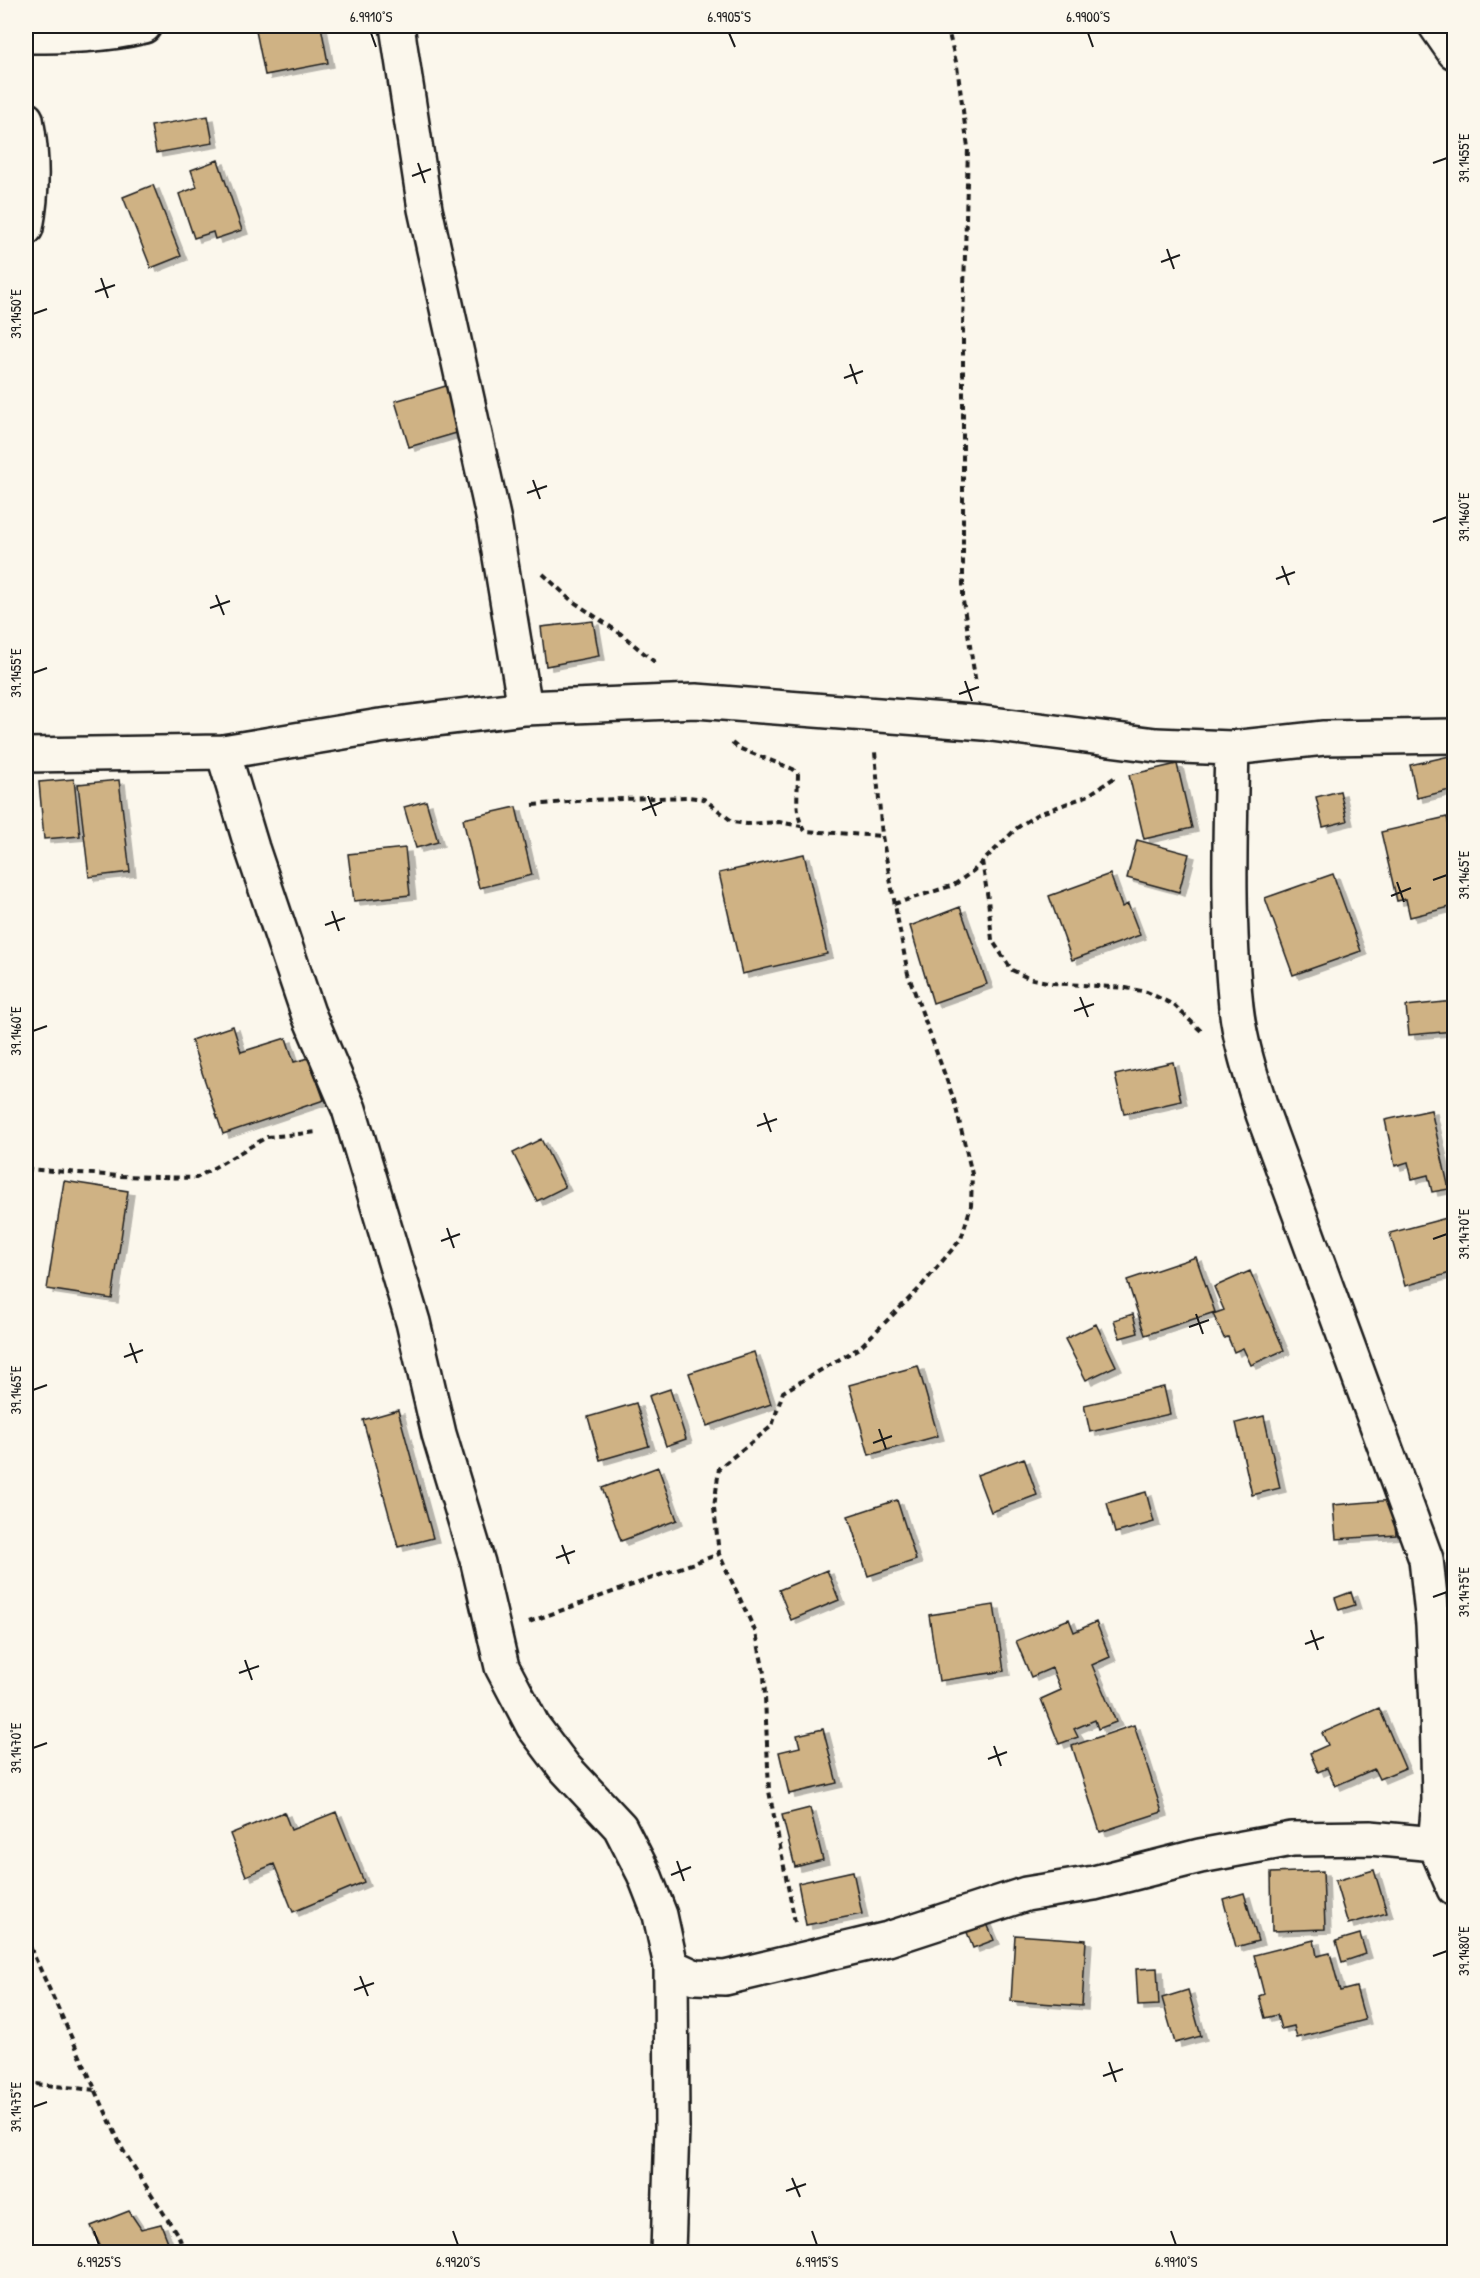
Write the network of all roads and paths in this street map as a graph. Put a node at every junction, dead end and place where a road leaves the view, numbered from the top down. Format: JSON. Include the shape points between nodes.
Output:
{"nodes":[{"id":1,"x":144,"y":26,"type":"edge"},
{"id":2,"x":397,"y":26,"type":"edge"},
{"id":3,"x":947,"y":26,"type":"edge"},
{"id":4,"x":1436,"y":26,"type":"edge"},
{"id":5,"x":26,"y":36,"type":"edge"},
{"id":6,"x":1455,"y":52,"type":"edge"},
{"id":7,"x":26,"y":119,"type":"edge"},
{"id":8,"x":26,"y":228,"type":"edge"},
{"id":9,"x":541,"y":572,"type":"dead end"},
{"id":10,"x":696,"y":701,"type":"junction"},
{"id":11,"x":525,"y":708,"type":"junction"},
{"id":12,"x":872,"y":716,"type":"junction"},
{"id":13,"x":984,"y":723,"type":"junction"},
{"id":14,"x":1455,"y":736,"type":"edge"},
{"id":15,"x":1156,"y":745,"type":"junction"},
{"id":16,"x":1232,"y":748,"type":"junction"},
{"id":17,"x":223,"y":752,"type":"junction"},
{"id":18,"x":26,"y":754,"type":"edge"},
{"id":19,"x":533,"y":806,"type":"dead end"},
{"id":20,"x":801,"y":826,"type":"junction"},
{"id":21,"x":882,"y":836,"type":"junction"},
{"id":22,"x":982,"y":861,"type":"junction"},
{"id":23,"x":894,"y":904,"type":"junction"},
{"id":24,"x":1249,"y":1068,"type":"junction"},
{"id":25,"x":354,"y":1128,"type":"junction"},
{"id":26,"x":26,"y":1169,"type":"edge"},
{"id":27,"x":719,"y":1554,"type":"junction"},
{"id":28,"x":494,"y":1634,"type":"junction"},
{"id":29,"x":1435,"y":1844,"type":"junction"},
{"id":30,"x":1455,"y":1889,"type":"edge"},
{"id":31,"x":26,"y":1938,"type":"edge"},
{"id":32,"x":802,"y":1958,"type":"junction"},
{"id":33,"x":671,"y":1966,"type":"junction"},
{"id":34,"x":26,"y":2083,"type":"edge"},
{"id":35,"x":95,"y":2090,"type":"junction"},
{"id":36,"x":185,"y":2253,"type":"edge"},
{"id":37,"x":668,"y":2253,"type":"edge"}],
"edges":[{"from":1,"to":5,"type":"street","via":[[80,36]]},
{"from":2,"to":11,"type":"street","via":[[425,209],[494,521]]},
{"from":3,"to":13,"type":"path","via":[[957,66],[968,148],[963,324],[963,601]]},
{"from":4,"to":6,"type":"street"},
{"from":7,"to":8,"type":"street","via":[[32,150]]},
{"from":9,"to":10,"type":"path","via":[[571,600],[621,634]]},
{"from":10,"to":11,"type":"street"},
{"from":10,"to":12,"type":"street"},
{"from":10,"to":20,"type":"path","via":[[738,748],[798,774]]},
{"from":11,"to":17,"type":"street","via":[[380,726]]},
{"from":12,"to":13,"type":"street"},
{"from":12,"to":21,"type":"path"},
{"from":13,"to":15,"type":"street"},
{"from":14,"to":16,"type":"street","via":[[1324,738]]},
{"from":15,"to":16,"type":"street"},
{"from":15,"to":22,"type":"path","via":[[1087,795],[1036,815]]},
{"from":16,"to":24,"type":"street","via":[[1229,896],[1236,1009]]},
{"from":17,"to":18,"type":"street"},
{"from":17,"to":25,"type":"street","via":[[308,1013]]},
{"from":19,"to":20,"type":"path","via":[[689,797],[704,799],[733,822]]},
{"from":20,"to":21,"type":"path","via":[[812,832]]},
{"from":21,"to":23,"type":"path"},
{"from":22,"to":23,"type":"path","via":[[954,885]]},
{"from":22,"to":24,"type":"path","via":[[992,940],[1012,970],[1052,983],[1147,992],[1174,1005]]},
{"from":23,"to":27,"type":"path","via":[[908,974],[954,1100],[972,1174],[971,1206],[961,1239],[918,1290],[859,1348],[783,1392],[772,1426],[719,1468],[714,1508]]},
{"from":24,"to":29,"type":"street","via":[[1426,1559],[1437,1707],[1439,1800]]},
{"from":25,"to":26,"type":"path","via":[[267,1137],[196,1178]]},
{"from":25,"to":28,"type":"street","via":[[413,1322]]},
{"from":27,"to":28,"type":"path"},
{"from":27,"to":32,"type":"path","via":[[756,1633],[764,1673],[769,1791]]},
{"from":28,"to":33,"type":"street","via":[[502,1667],[533,1726],[564,1767],[620,1827],[660,1915]]},
{"from":29,"to":30,"type":"street"},
{"from":29,"to":32,"type":"street","via":[[1370,1838],[1292,1839],[1223,1851],[1094,1883],[1026,1894],[888,1939]]},
{"from":31,"to":35,"type":"path"},
{"from":32,"to":33,"type":"street","via":[[725,1978],[695,1977]]},
{"from":33,"to":37,"type":"street"},
{"from":34,"to":35,"type":"path"},
{"from":35,"to":36,"type":"path","via":[[123,2150],[179,2236]]}]}
